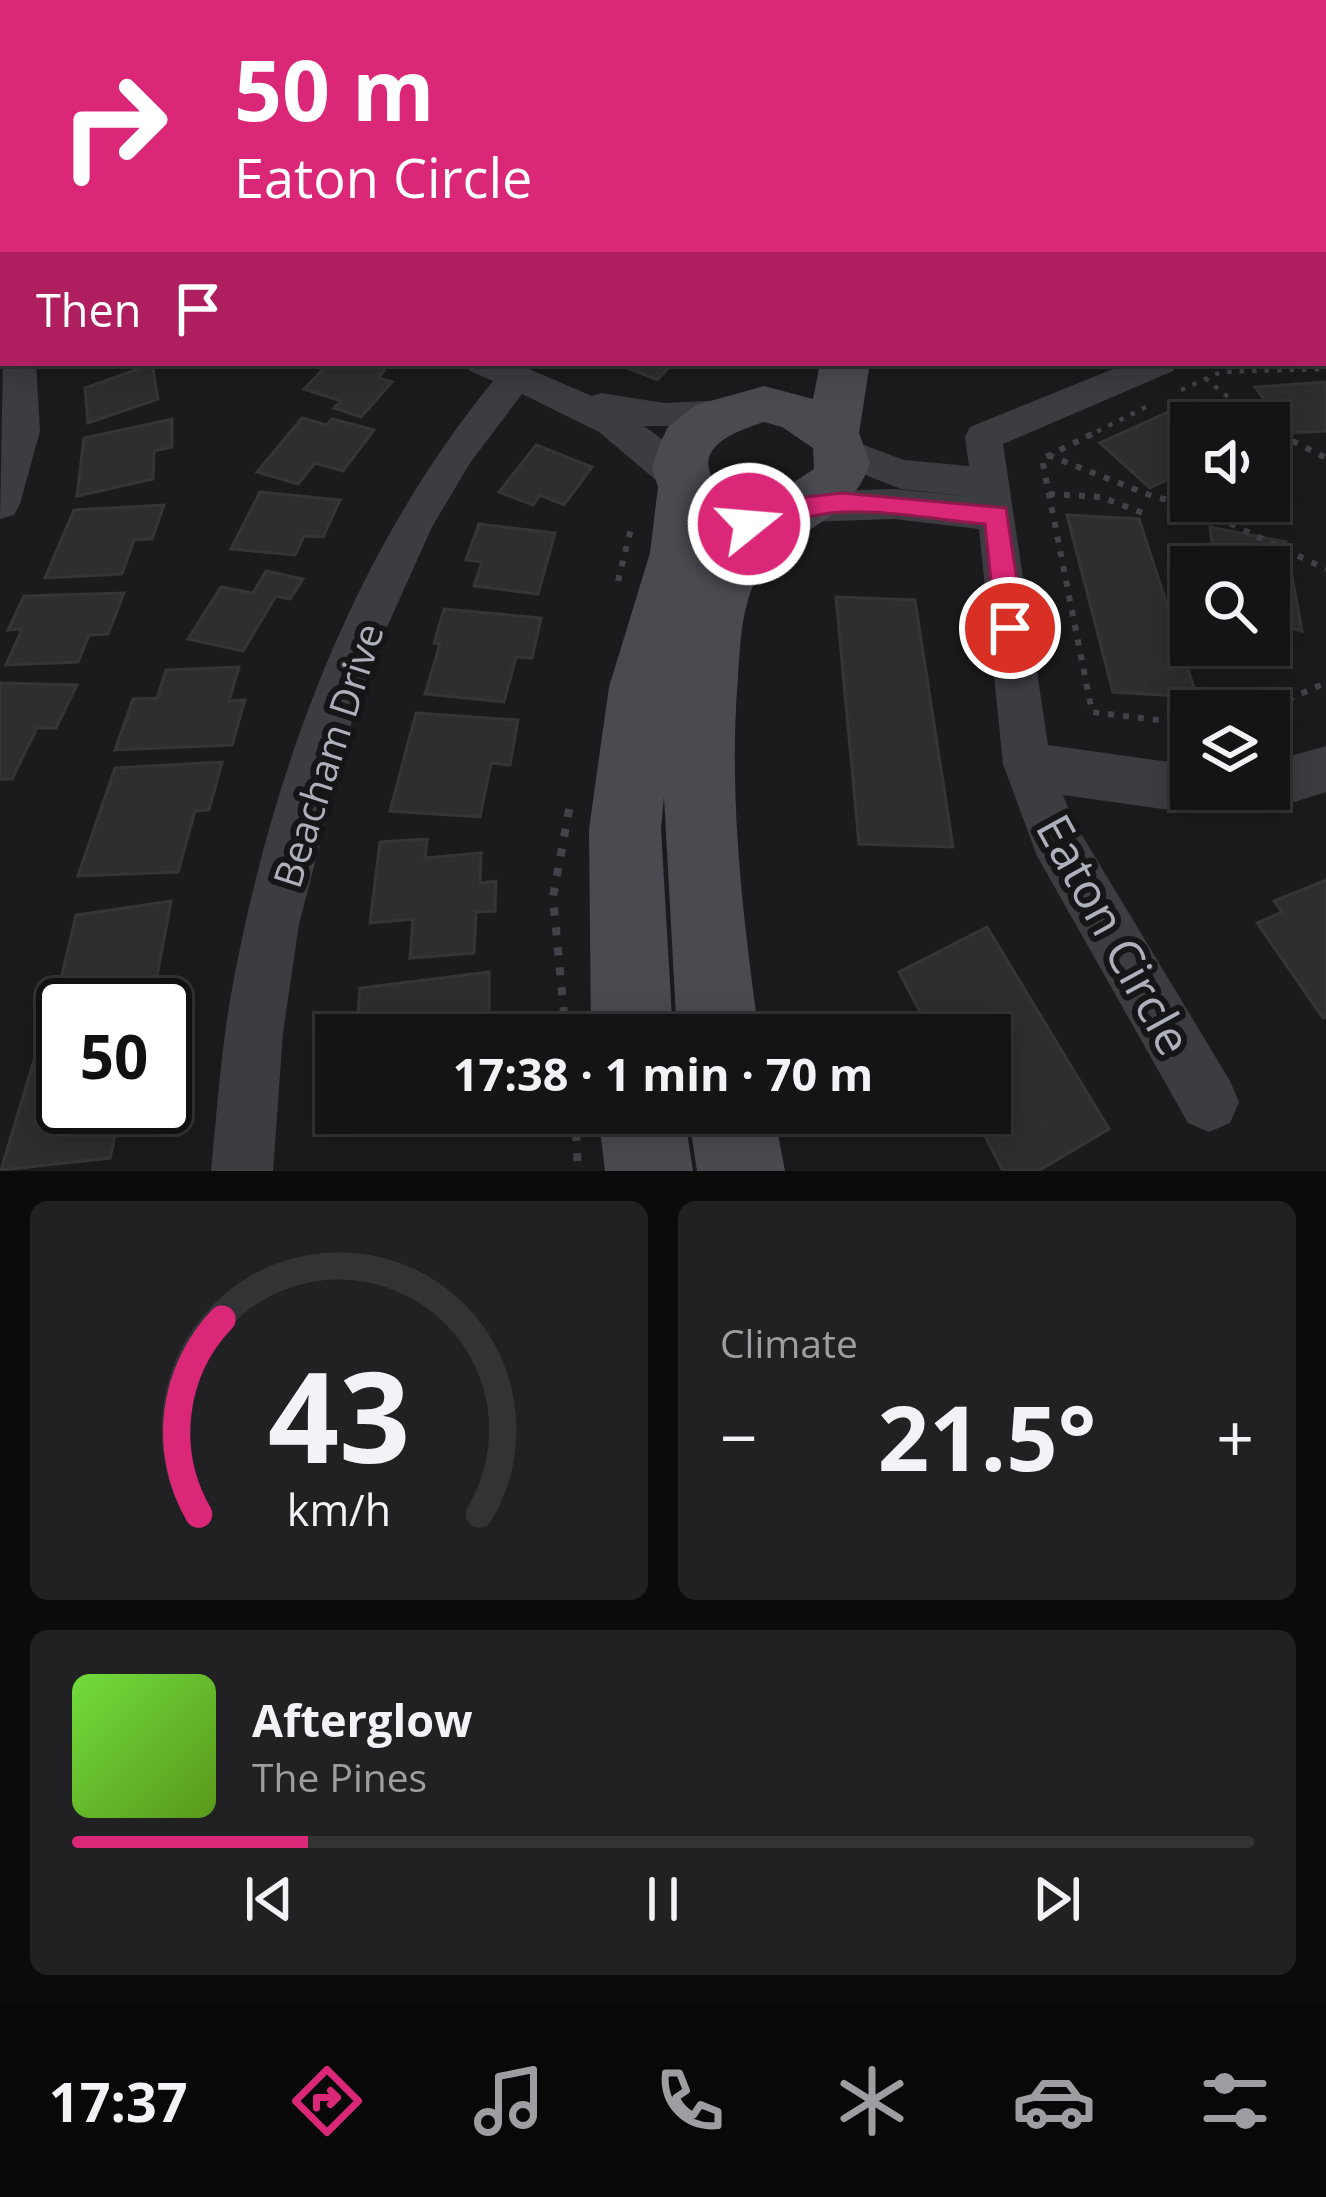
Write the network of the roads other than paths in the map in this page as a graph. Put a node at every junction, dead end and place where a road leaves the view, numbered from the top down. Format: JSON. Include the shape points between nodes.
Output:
{"nodes":[{"id":1,"x":17,"y":366,"type":"edge"},
{"id":2,"x":800,"y":366,"type":"edge"},
{"id":3,"x":845,"y":366,"type":"edge"},
{"id":4,"x":1154,"y":366,"type":"edge"},
{"id":5,"x":499,"y":370,"type":"edge"},
{"id":6,"x":571,"y":399,"type":"junction"},
{"id":7,"x":745,"y":409,"type":"junction"},
{"id":8,"x":836,"y":442,"type":"junction"},
{"id":9,"x":681,"y":484,"type":"junction"},
{"id":10,"x":995,"y":499,"type":"junction"},
{"id":11,"x":0,"y":505,"type":"edge"},
{"id":12,"x":797,"y":512,"type":"junction"},
{"id":13,"x":1027,"y":764,"type":"junction"},
{"id":14,"x":1326,"y":769,"type":"edge"},
{"id":15,"x":1290,"y":780,"type":"edge"},
{"id":16,"x":1170,"y":786,"type":"edge"},
{"id":17,"x":631,"y":1014,"type":"edge"},
{"id":18,"x":716,"y":1014,"type":"edge"},
{"id":19,"x":1208,"y":1102,"type":"dead end"},
{"id":20,"x":644,"y":1134,"type":"edge"},
{"id":21,"x":734,"y":1134,"type":"edge"},
{"id":22,"x":242,"y":1171,"type":"edge"},
{"id":23,"x":649,"y":1171,"type":"edge"},
{"id":24,"x":741,"y":1171,"type":"edge"}],
"edges":[{"from":1,"to":11,"type":"street","via":[[22,431]]},
{"from":2,"to":7,"type":"main road","via":[[791,383]]},
{"from":3,"to":8,"type":"main road"},
{"from":4,"to":10,"type":"street","name":"Eaton Circle","via":[[983,437]]},
{"from":5,"to":6,"type":"street"},
{"from":5,"to":22,"type":"street","name":"Beacham Drive","via":[[382,586],[339,691],[260,988]]},
{"from":6,"to":7,"type":"street","via":[[665,416]]},
{"from":6,"to":9,"type":"street","via":[[633,434]]},
{"from":7,"to":8,"type":"main road","via":[[803,412]]},
{"from":7,"to":9,"type":"main road","via":[[691,436],[677,462]]},
{"from":8,"to":10,"type":"street","via":[[901,474]]},
{"from":8,"to":12,"type":"main road","via":[[836,481]]},
{"from":9,"to":12,"type":"main road","via":[[729,521]]},
{"from":9,"to":17,"type":"main road","via":[[679,553],[642,687],[628,790]]},
{"from":10,"to":12,"type":"street"},
{"from":10,"to":13,"type":"street","name":"Eaton Circle"},
{"from":12,"to":18,"type":"main road","via":[[757,538],[730,569],[707,665],[697,830]]},
{"from":13,"to":16,"type":"street","name":"Eaton Circle"},
{"from":13,"to":19,"type":"street","name":"Eaton Circle","via":[[1055,838]]},
{"from":14,"to":15,"type":"street"},
{"from":20,"to":23,"type":"main road"},
{"from":21,"to":24,"type":"main road"}]}
